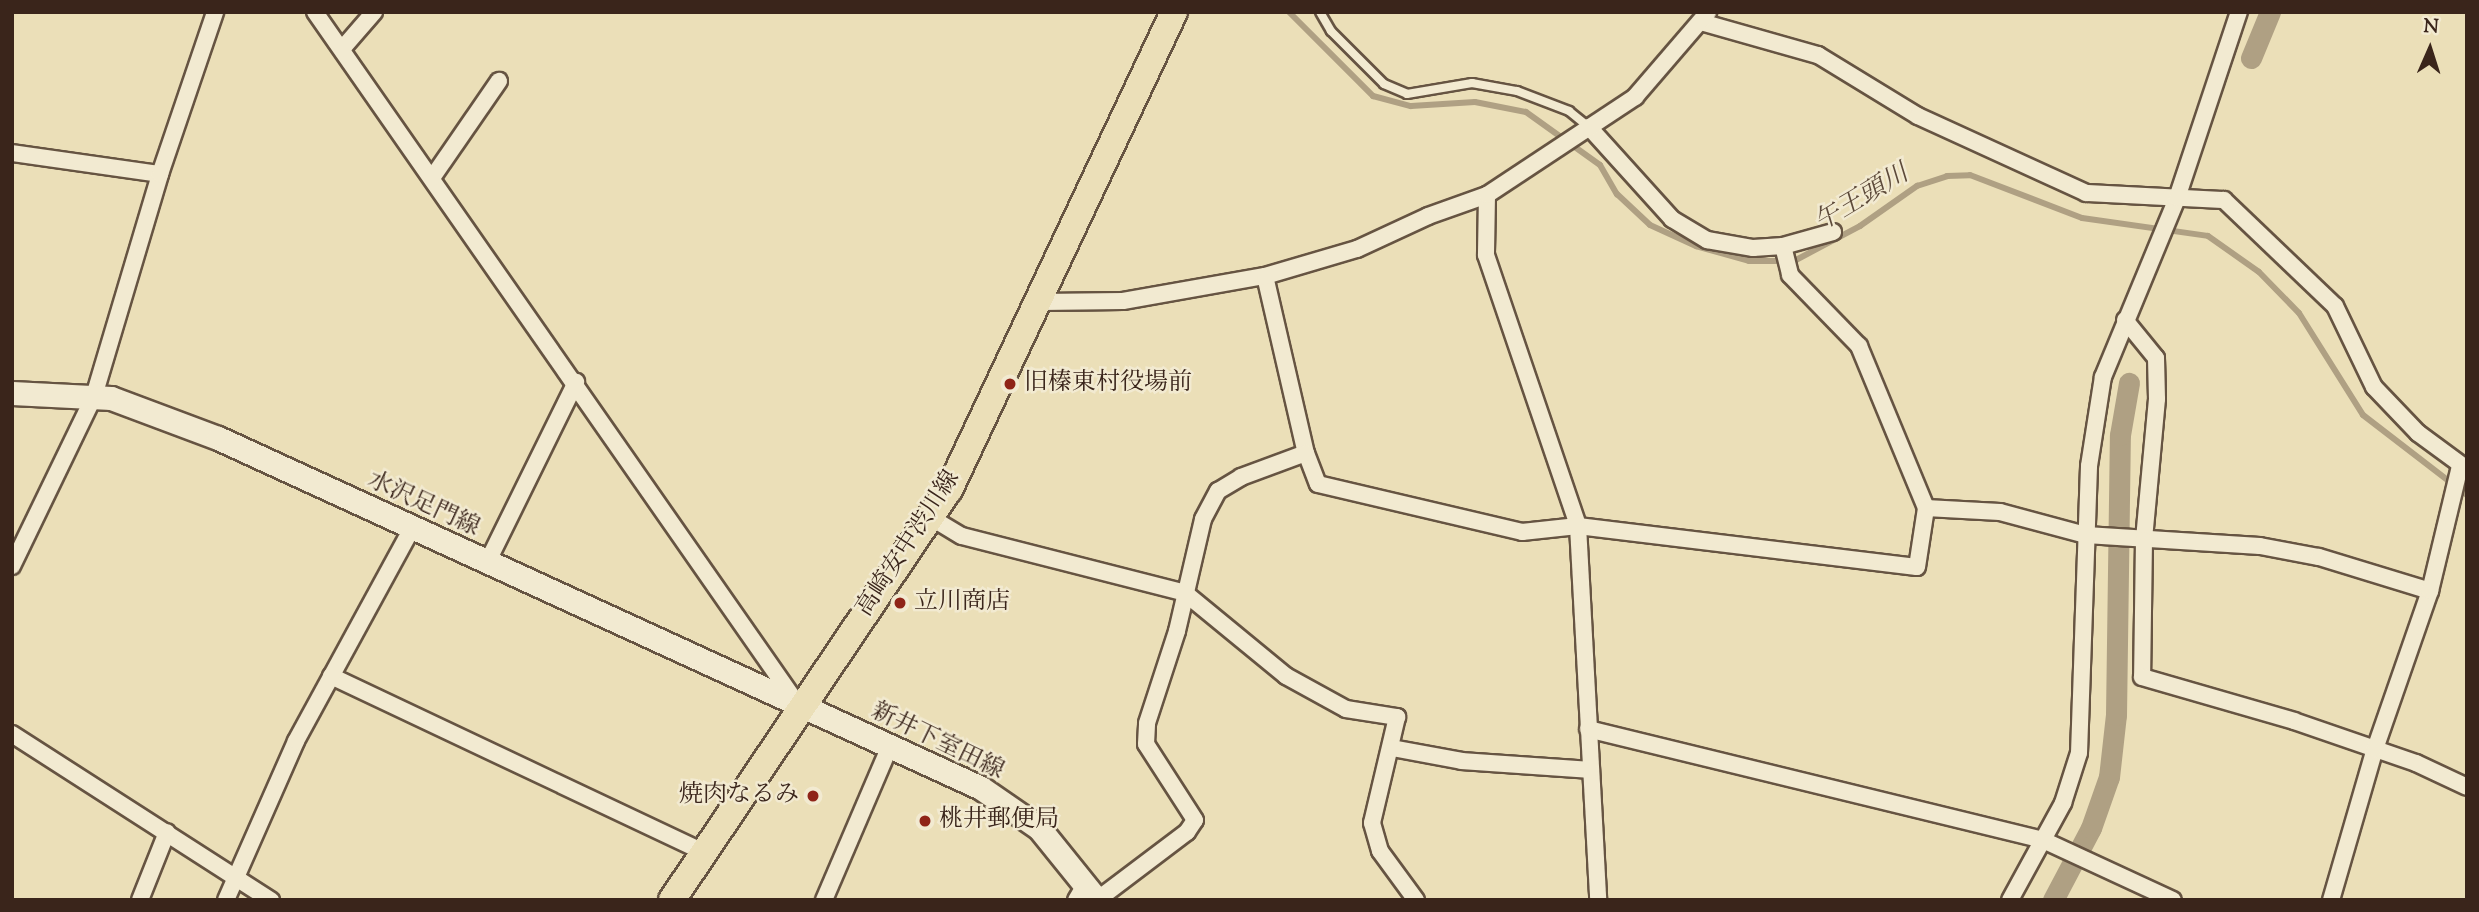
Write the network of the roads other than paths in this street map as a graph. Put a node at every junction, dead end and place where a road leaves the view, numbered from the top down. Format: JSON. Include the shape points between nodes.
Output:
{"nodes":[{"id":1,"x":215,"y":12,"type":"edge"},
{"id":2,"x":315,"y":12,"type":"edge"},
{"id":3,"x":374,"y":12,"type":"edge"},
{"id":4,"x":1174,"y":12,"type":"edge"},
{"id":5,"x":1320,"y":12,"type":"edge"},
{"id":6,"x":2239,"y":12,"type":"edge"},
{"id":7,"x":1704,"y":17,"type":"edge"},
{"id":8,"x":342,"y":49,"type":"junction"},
{"id":9,"x":499,"y":81,"type":"dead end"},
{"id":10,"x":1584,"y":130,"type":"junction"},
{"id":11,"x":12,"y":153,"type":"edge"},
{"id":12,"x":160,"y":174,"type":"junction"},
{"id":13,"x":432,"y":178,"type":"junction"},
{"id":14,"x":1488,"y":195,"type":"junction"},
{"id":15,"x":2177,"y":198,"type":"junction"},
{"id":16,"x":1833,"y":232,"type":"dead end"},
{"id":17,"x":1783,"y":246,"type":"junction"},
{"id":18,"x":1265,"y":276,"type":"junction"},
{"id":19,"x":1041,"y":302,"type":"junction"},
{"id":20,"x":2125,"y":320,"type":"junction"},
{"id":21,"x":576,"y":382,"type":"junction"},
{"id":22,"x":12,"y":393,"type":"edge"},
{"id":23,"x":94,"y":396,"type":"junction"},
{"id":24,"x":1306,"y":453,"type":"junction"},
{"id":25,"x":2461,"y":471,"type":"edge"},
{"id":26,"x":1926,"y":508,"type":"junction"},
{"id":27,"x":930,"y":517,"type":"junction"},
{"id":28,"x":1578,"y":526,"type":"junction"},
{"id":29,"x":412,"y":528,"type":"junction"},
{"id":30,"x":2086,"y":535,"type":"junction"},
{"id":31,"x":2144,"y":540,"type":"junction"},
{"id":32,"x":486,"y":563,"type":"junction"},
{"id":33,"x":12,"y":566,"type":"edge"},
{"id":34,"x":2430,"y":591,"type":"junction"},
{"id":35,"x":1185,"y":593,"type":"junction"},
{"id":36,"x":331,"y":676,"type":"junction"},
{"id":37,"x":800,"y":707,"type":"junction"},
{"id":38,"x":1588,"y":729,"type":"junction"},
{"id":39,"x":12,"y":734,"type":"edge"},
{"id":40,"x":890,"y":747,"type":"junction"},
{"id":41,"x":1392,"y":748,"type":"junction"},
{"id":42,"x":2375,"y":749,"type":"junction"},
{"id":43,"x":1591,"y":770,"type":"junction"},
{"id":44,"x":2467,"y":787,"type":"edge"},
{"id":45,"x":167,"y":832,"type":"junction"},
{"id":46,"x":2043,"y":840,"type":"junction"},
{"id":47,"x":704,"y":852,"type":"junction"},
{"id":48,"x":237,"y":875,"type":"junction"},
{"id":49,"x":1089,"y":896,"type":"edge"},
{"id":50,"x":140,"y":900,"type":"edge"},
{"id":51,"x":226,"y":900,"type":"edge"},
{"id":52,"x":271,"y":900,"type":"edge"},
{"id":53,"x":672,"y":900,"type":"edge"},
{"id":54,"x":824,"y":900,"type":"edge"},
{"id":55,"x":1416,"y":900,"type":"edge"},
{"id":56,"x":1598,"y":900,"type":"edge"},
{"id":57,"x":2010,"y":900,"type":"edge"},
{"id":58,"x":2173,"y":900,"type":"edge"},
{"id":59,"x":2330,"y":900,"type":"edge"}],
"edges":[{"from":1,"to":12,"type":"street"},
{"from":2,"to":8,"type":"street"},
{"from":3,"to":8,"type":"street"},
{"from":4,"to":19,"type":"main road","name":"高崎安中渋川線"},
{"from":5,"to":10,"type":"lane","via":[[1331,31],[1384,84],[1407,94],[1472,83],[1495,87],[1569,111]]},
{"from":6,"to":15,"type":"street"},
{"from":7,"to":10,"type":"street","via":[[1635,97]]},
{"from":7,"to":15,"type":"street","via":[[1818,55],[1918,116],[2086,193]]},
{"from":8,"to":13,"type":"street"},
{"from":9,"to":13,"type":"street"},
{"from":10,"to":14,"type":"street"},
{"from":10,"to":17,"type":"street","via":[[1672,219],[1707,240],[1753,248]]},
{"from":11,"to":12,"type":"street"},
{"from":12,"to":23,"type":"street"},
{"from":13,"to":21,"type":"street"},
{"from":14,"to":18,"type":"street","via":[[1427,216],[1357,249]]},
{"from":14,"to":28,"type":"street","via":[[1486,255]]},
{"from":15,"to":20,"type":"street"},
{"from":15,"to":25,"type":"street","via":[[2224,200],[2304,273],[2335,306],[2374,387]]},
{"from":16,"to":17,"type":"street"},
{"from":17,"to":26,"type":"street","via":[[1790,275],[1859,346]]},
{"from":18,"to":19,"type":"street","via":[[1123,301]]},
{"from":18,"to":24,"type":"street"},
{"from":19,"to":27,"type":"main road","name":"高崎安中渋川線","via":[[949,490]]},
{"from":20,"to":30,"type":"street","via":[[2103,377],[2094,417]]},
{"from":20,"to":31,"type":"street","via":[[2155,358],[2157,399]]},
{"from":21,"to":32,"type":"street"},
{"from":21,"to":37,"type":"street"},
{"from":22,"to":23,"type":"main road","name":"水沢足門線"},
{"from":23,"to":29,"type":"main road","name":"水沢足門線","via":[[218,438]]},
{"from":23,"to":33,"type":"street"},
{"from":24,"to":28,"type":"street","via":[[1318,484],[1522,532]]},
{"from":24,"to":35,"type":"street","via":[[1241,477],[1219,491],[1203,519]]},
{"from":25,"to":34,"type":"street"},
{"from":26,"to":28,"type":"street","via":[[1917,567]]},
{"from":26,"to":30,"type":"street","via":[[2000,512]]},
{"from":27,"to":35,"type":"street","via":[[962,536]]},
{"from":27,"to":37,"type":"main road","name":"高崎安中渋川線"},
{"from":28,"to":38,"type":"street"},
{"from":29,"to":32,"type":"main road","name":"水沢足門線"},
{"from":29,"to":36,"type":"street"},
{"from":30,"to":31,"type":"street"},
{"from":30,"to":46,"type":"street","via":[[2079,753],[2063,803]]},
{"from":31,"to":34,"type":"street","via":[[2260,546],[2319,557]]},
{"from":31,"to":42,"type":"street","via":[[2142,677],[2201,691]]},
{"from":32,"to":37,"type":"main road","name":"水沢足門線"},
{"from":34,"to":42,"type":"street"},
{"from":35,"to":41,"type":"street","via":[[1286,676],[1346,709],[1397,717]]},
{"from":35,"to":49,"type":"street","via":[[1147,723],[1146,744],[1195,820],[1187,832]]},
{"from":36,"to":47,"type":"street"},
{"from":36,"to":48,"type":"street","via":[[296,741]]},
{"from":37,"to":40,"type":"main road","name":"新井下室田線"},
{"from":37,"to":47,"type":"main road","name":"高崎安中渋川線"},
{"from":38,"to":43,"type":"street"},
{"from":38,"to":46,"type":"street"},
{"from":39,"to":45,"type":"street"},
{"from":40,"to":49,"type":"main road","name":"新井下室田線","via":[[981,788],[1039,828]]},
{"from":40,"to":54,"type":"street"},
{"from":41,"to":43,"type":"street","via":[[1462,761]]},
{"from":41,"to":55,"type":"street","via":[[1373,823],[1380,851]]},
{"from":42,"to":44,"type":"street"},
{"from":42,"to":59,"type":"street"},
{"from":43,"to":56,"type":"street"},
{"from":45,"to":48,"type":"street"},
{"from":45,"to":50,"type":"street"},
{"from":46,"to":57,"type":"street"},
{"from":46,"to":58,"type":"street"},
{"from":47,"to":53,"type":"main road","name":"高崎安中渋川線"},
{"from":48,"to":51,"type":"street"},
{"from":48,"to":52,"type":"street"}]}
